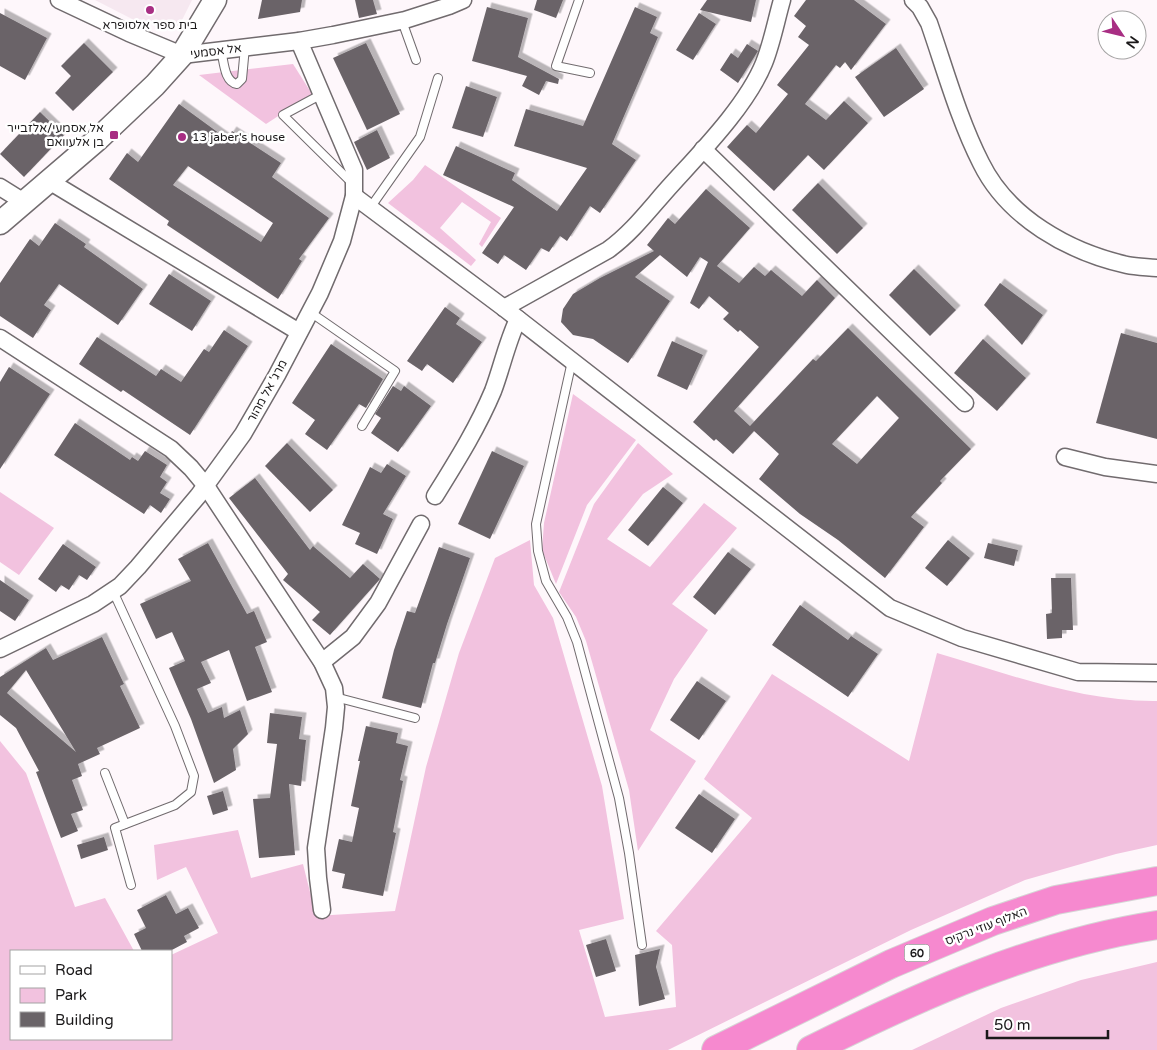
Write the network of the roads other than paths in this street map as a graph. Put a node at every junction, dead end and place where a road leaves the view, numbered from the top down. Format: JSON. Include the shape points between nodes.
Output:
{"nodes":[{"id":1,"x":59,"y":0,"type":"edge"},
{"id":2,"x":204,"y":0,"type":"edge"},
{"id":3,"x":215,"y":0,"type":"edge"},
{"id":4,"x":463,"y":0,"type":"edge"},
{"id":5,"x":579,"y":0,"type":"edge"},
{"id":6,"x":782,"y":0,"type":"edge"},
{"id":7,"x":920,"y":2,"type":"edge"},
{"id":8,"x":402,"y":21,"type":"junction"},
{"id":9,"x":299,"y":41,"type":"junction"},
{"id":10,"x":245,"y":48,"type":"junction"},
{"id":11,"x":221,"y":50,"type":"junction"},
{"id":12,"x":182,"y":55,"type":"junction"},
{"id":13,"x":416,"y":60,"type":"dead end"},
{"id":14,"x":590,"y":73,"type":"dead end"},
{"id":15,"x":438,"y":78,"type":"dead end"},
{"id":16,"x":322,"y":94,"type":"junction"},
{"id":17,"x":703,"y":150,"type":"junction"},
{"id":18,"x":49,"y":181,"type":"junction"},
{"id":19,"x":0,"y":187,"type":"edge"},
{"id":20,"x":354,"y":191,"type":"junction"},
{"id":21,"x":24,"y":202,"type":"junction"},
{"id":22,"x":370,"y":208,"type":"junction"},
{"id":23,"x":0,"y":223,"type":"edge"},
{"id":24,"x":1157,"y":268,"type":"edge"},
{"id":25,"x":504,"y":308,"type":"junction"},
{"id":26,"x":310,"y":312,"type":"junction"},
{"id":27,"x":518,"y":319,"type":"junction"},
{"id":28,"x":300,"y":332,"type":"junction"},
{"id":29,"x":0,"y":338,"type":"edge"},
{"id":30,"x":572,"y":361,"type":"junction"},
{"id":31,"x":965,"y":403,"type":"dead end"},
{"id":32,"x":362,"y":426,"type":"dead end"},
{"id":33,"x":1065,"y":458,"type":"dead end"},
{"id":34,"x":1157,"y":474,"type":"edge"},
{"id":35,"x":206,"y":486,"type":"junction"},
{"id":36,"x":435,"y":496,"type":"dead end"},
{"id":37,"x":421,"y":524,"type":"dead end"},
{"id":38,"x":113,"y":591,"type":"junction"},
{"id":39,"x":3,"y":644,"type":"edge"},
{"id":40,"x":322,"y":662,"type":"junction"},
{"id":41,"x":1157,"y":673,"type":"edge"},
{"id":42,"x":335,"y":697,"type":"junction"},
{"id":43,"x":415,"y":718,"type":"dead end"},
{"id":44,"x":105,"y":772,"type":"dead end"},
{"id":45,"x":125,"y":824,"type":"junction"},
{"id":46,"x":1157,"y":880,"type":"edge"},
{"id":47,"x":132,"y":885,"type":"dead end"},
{"id":48,"x":322,"y":910,"type":"dead end"},
{"id":49,"x":1157,"y":925,"type":"edge"},
{"id":50,"x":1110,"y":939,"type":"junction"},
{"id":51,"x":1157,"y":940,"type":"edge"},
{"id":52,"x":642,"y":945,"type":"dead end"},
{"id":53,"x":716,"y":1050,"type":"edge"},
{"id":54,"x":812,"y":1050,"type":"edge"}],
"edges":[{"from":1,"to":12,"type":"street"},
{"from":2,"to":12,"type":"street"},
{"from":3,"to":12,"type":"street"},
{"from":4,"to":8,"type":"street","name":"אל אסמעי"},
{"from":5,"to":14,"type":"lane","via":[[556,66]]},
{"from":6,"to":17,"type":"street","via":[[764,63],[742,101]]},
{"from":7,"to":24,"type":"street","via":[[970,139],[981,165],[999,192],[1018,211],[1066,244],[1128,265]]},
{"from":8,"to":9,"type":"street","name":"אל אסמעי"},
{"from":8,"to":13,"type":"lane"},
{"from":9,"to":10,"type":"street","name":"אל אסמעי"},
{"from":9,"to":16,"type":"street","name":"מרג' אל מהור"},
{"from":10,"to":11,"type":"street","name":"אל אסמעי"},
{"from":10,"to":11,"type":"lane","via":[[242,79],[237,84],[227,78]]},
{"from":11,"to":12,"type":"street","name":"אל אסמעי"},
{"from":12,"to":18,"type":"street","name":"אל אסמעי","via":[[155,85]]},
{"from":15,"to":22,"type":"lane","via":[[420,136]]},
{"from":16,"to":20,"type":"street","name":"מרג' אל מהור","via":[[354,170]]},
{"from":16,"to":20,"type":"lane","via":[[283,115]]},
{"from":17,"to":25,"type":"street","via":[[622,240]]},
{"from":17,"to":31,"type":"street"},
{"from":18,"to":21,"type":"street","name":"אל אסמעי"},
{"from":18,"to":28,"type":"street"},
{"from":19,"to":21,"type":"street"},
{"from":20,"to":22,"type":"street"},
{"from":20,"to":26,"type":"street","name":"מרג' אל מהור","via":[[342,241]]},
{"from":21,"to":23,"type":"street","name":"אל אסמעי"},
{"from":22,"to":25,"type":"street"},
{"from":25,"to":27,"type":"street"},
{"from":26,"to":28,"type":"street","name":"מרג' אל מהור"},
{"from":26,"to":32,"type":"lane","via":[[395,371]]},
{"from":27,"to":30,"type":"street"},
{"from":27,"to":36,"type":"street","via":[[480,420]]},
{"from":28,"to":35,"type":"street","name":"מרג' אל מהור","via":[[243,434]]},
{"from":29,"to":35,"type":"street","via":[[171,449]]},
{"from":30,"to":41,"type":"street","via":[[890,608],[962,638],[1078,672]]},
{"from":30,"to":52,"type":"lane","via":[[536,524],[538,551],[546,581],[577,642],[619,798]]},
{"from":33,"to":34,"type":"street"},
{"from":35,"to":38,"type":"street","name":"מרג' אל מהור","via":[[138,567]]},
{"from":35,"to":40,"type":"street"},
{"from":37,"to":40,"type":"street","via":[[378,603],[353,637]]},
{"from":38,"to":39,"type":"street","name":"מרג' אל מהור","via":[[92,604]]},
{"from":38,"to":45,"type":"lane","via":[[175,726],[194,776],[191,792],[175,805]]},
{"from":40,"to":42,"type":"street"},
{"from":42,"to":43,"type":"lane"},
{"from":42,"to":48,"type":"street","via":[[334,728],[316,848]]},
{"from":44,"to":45,"type":"lane"},
{"from":45,"to":47,"type":"lane","via":[[114,828]]},
{"from":46,"to":53,"type":"highway","name":"האלוף עוזי נרקיס","number":"60","via":[[1056,900],[993,921],[891,964]]},
{"from":49,"to":50,"type":"highway"},
{"from":50,"to":51,"type":"highway"},
{"from":50,"to":54,"type":"highway","via":[[948,987]]}]}
